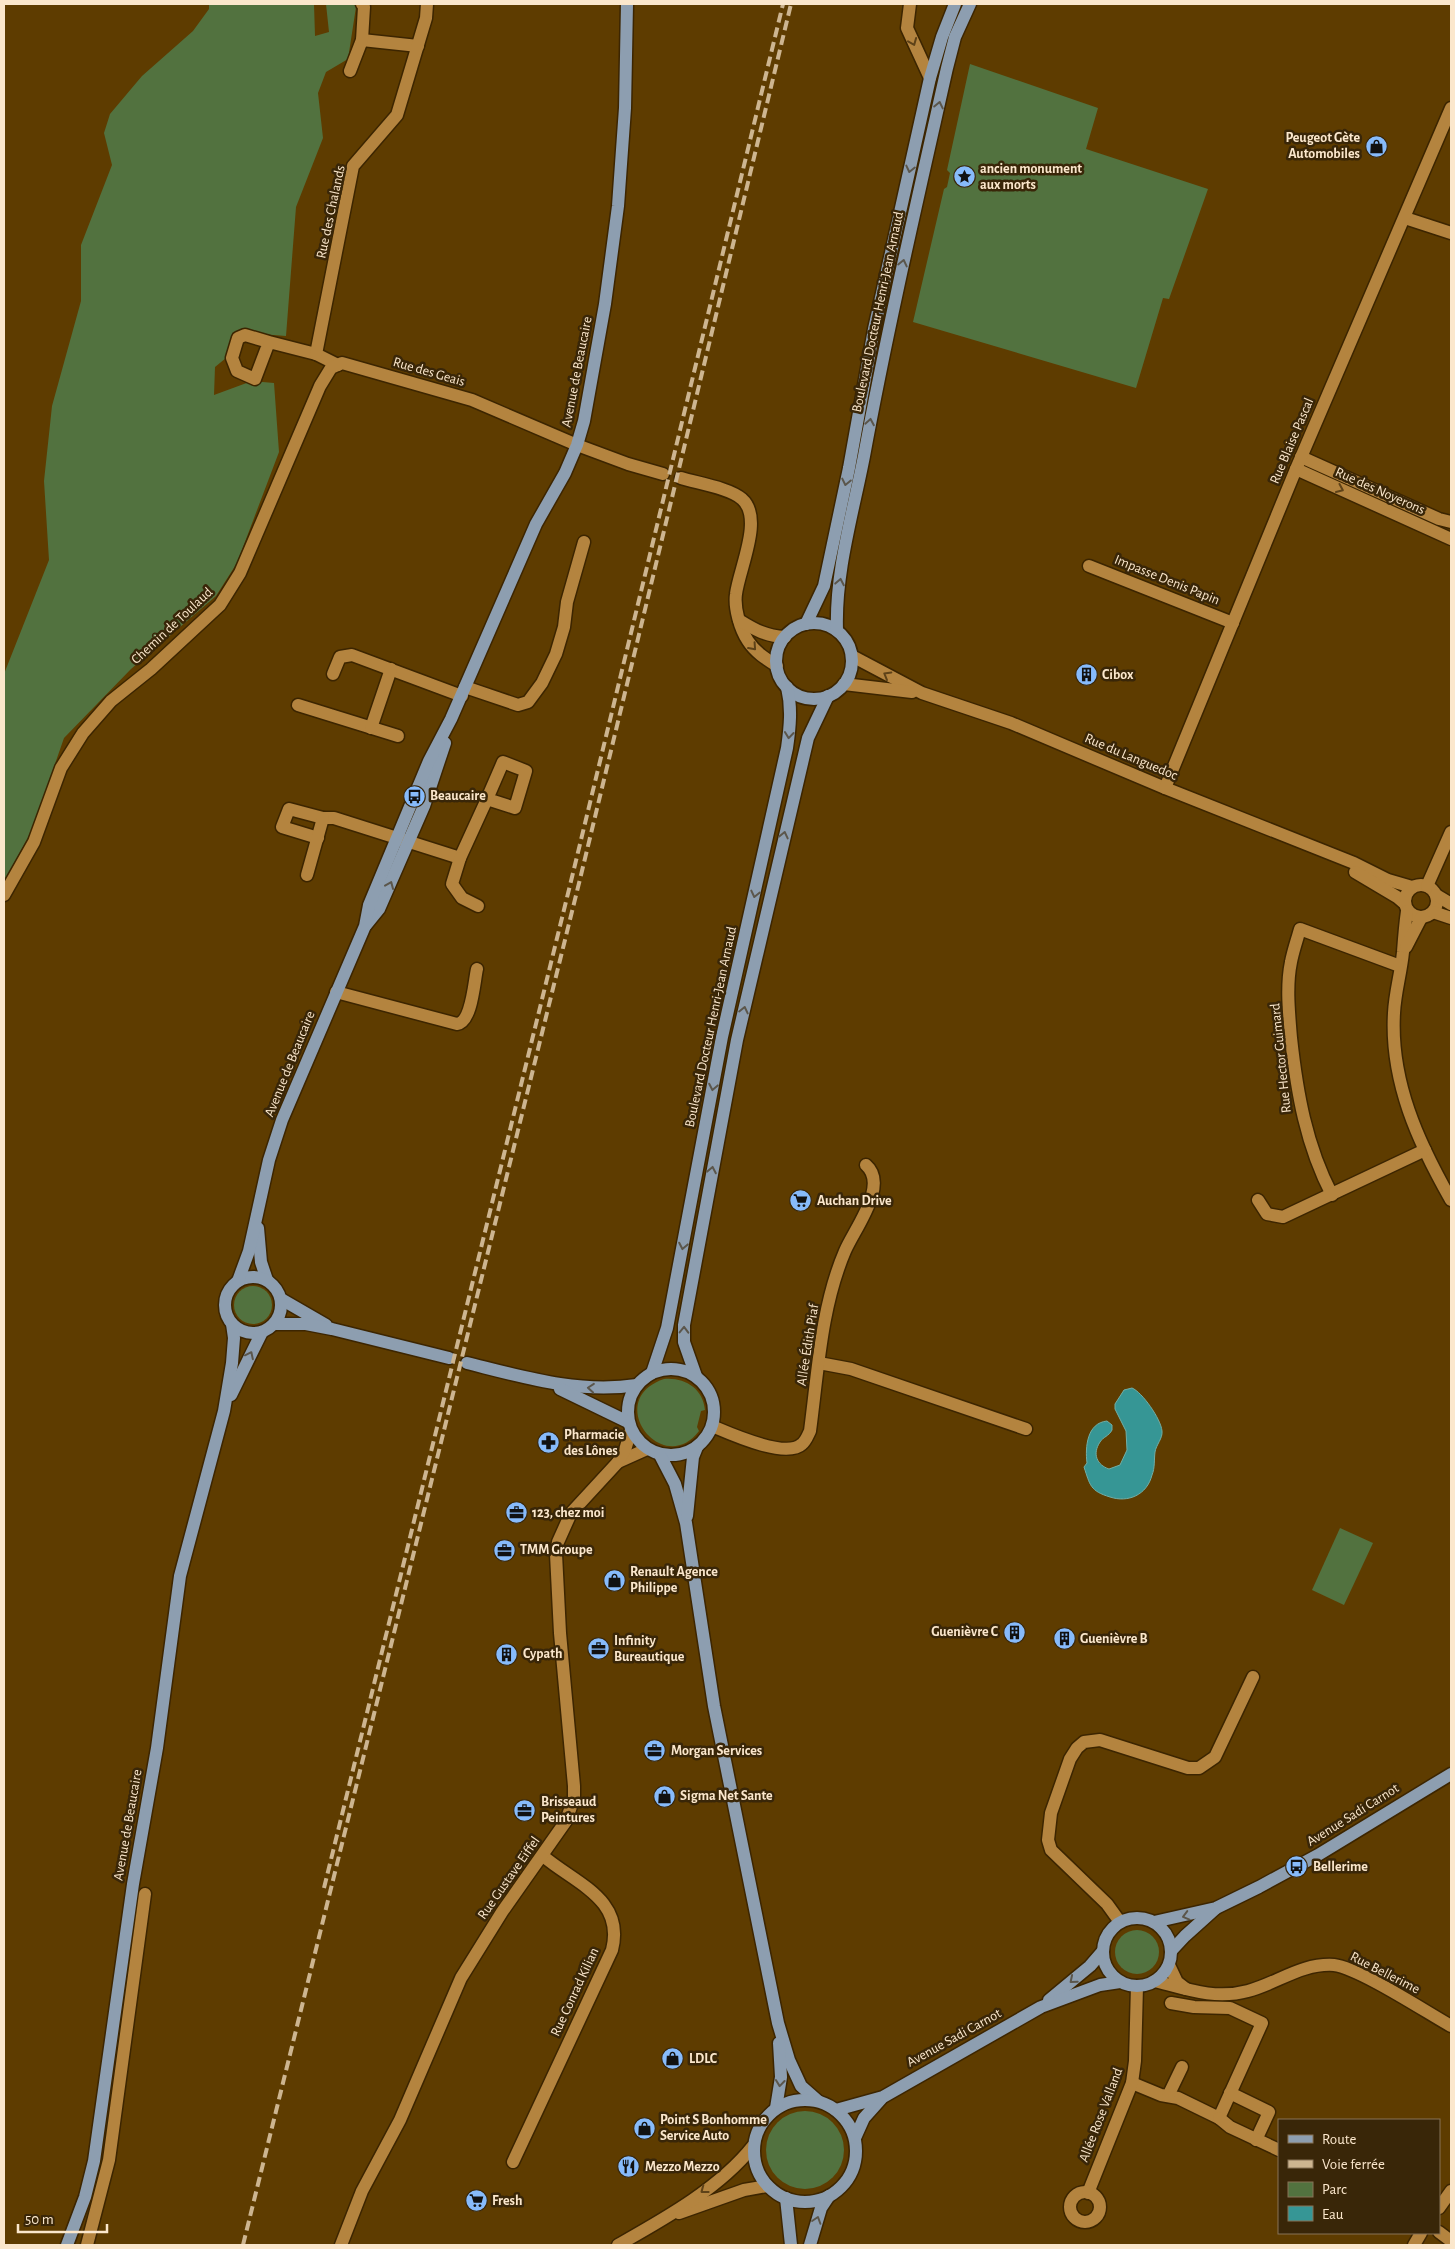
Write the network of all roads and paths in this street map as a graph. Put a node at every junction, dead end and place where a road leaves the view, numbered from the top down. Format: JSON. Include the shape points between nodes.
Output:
{"nodes":[{"id":1,"x":362,"y":4,"type":"edge"},
{"id":2,"x":426,"y":4,"type":"edge"},
{"id":3,"x":627,"y":4,"type":"edge"},
{"id":4,"x":910,"y":4,"type":"edge"},
{"id":5,"x":955,"y":4,"type":"edge"},
{"id":6,"x":970,"y":4,"type":"edge"},
{"id":7,"x":362,"y":40,"type":"junction"},
{"id":8,"x":418,"y":46,"type":"junction"},
{"id":9,"x":350,"y":71,"type":"dead end"},
{"id":10,"x":930,"y":78,"type":"junction"},
{"id":11,"x":1451,"y":108,"type":"edge"},
{"id":12,"x":1405,"y":218,"type":"junction"},
{"id":13,"x":1451,"y":233,"type":"edge"},
{"id":14,"x":269,"y":342,"type":"dead end"},
{"id":15,"x":316,"y":354,"type":"junction"},
{"id":16,"x":338,"y":365,"type":"junction"},
{"id":17,"x":577,"y":445,"type":"junction"},
{"id":18,"x":1301,"y":457,"type":"junction"},
{"id":19,"x":1296,"y":469,"type":"junction"},
{"id":20,"x":663,"y":474,"type":"dead end"},
{"id":21,"x":681,"y":478,"type":"dead end"},
{"id":22,"x":1451,"y":522,"type":"edge"},
{"id":23,"x":1451,"y":539,"type":"edge"},
{"id":24,"x":584,"y":542,"type":"dead end"},
{"id":25,"x":1089,"y":566,"type":"dead end"},
{"id":26,"x":739,"y":620,"type":"junction"},
{"id":27,"x":1233,"y":623,"type":"junction"},
{"id":28,"x":806,"y":624,"type":"junction"},
{"id":29,"x":837,"y":630,"type":"junction"},
{"id":30,"x":785,"y":637,"type":"junction"},
{"id":31,"x":852,"y":656,"type":"junction"},
{"id":32,"x":777,"y":666,"type":"junction"},
{"id":33,"x":391,"y":670,"type":"junction"},
{"id":34,"x":333,"y":674,"type":"dead end"},
{"id":35,"x":844,"y":684,"type":"junction"},
{"id":36,"x":787,"y":687,"type":"junction"},
{"id":37,"x":463,"y":692,"type":"junction"},
{"id":38,"x":922,"y":693,"type":"junction"},
{"id":39,"x":828,"y":696,"type":"junction"},
{"id":40,"x":298,"y":705,"type":"dead end"},
{"id":41,"x":371,"y":728,"type":"junction"},
{"id":42,"x":398,"y":736,"type":"dead end"},
{"id":43,"x":1165,"y":788,"type":"junction"},
{"id":44,"x":487,"y":799,"type":"dead end"},
{"id":45,"x":323,"y":818,"type":"junction"},
{"id":46,"x":1451,"y":832,"type":"edge"},
{"id":47,"x":318,"y":838,"type":"junction"},
{"id":48,"x":402,"y":841,"type":"junction"},
{"id":49,"x":1325,"y":854,"type":"junction"},
{"id":50,"x":460,"y":858,"type":"junction"},
{"id":51,"x":306,"y":875,"type":"dead end"},
{"id":52,"x":1412,"y":887,"type":"junction"},
{"id":53,"x":1432,"y":890,"type":"junction"},
{"id":54,"x":4,"y":895,"type":"edge"},
{"id":55,"x":1451,"y":904,"type":"edge"},
{"id":56,"x":478,"y":906,"type":"dead end"},
{"id":57,"x":1406,"y":907,"type":"junction"},
{"id":58,"x":1427,"y":915,"type":"junction"},
{"id":59,"x":1451,"y":918,"type":"edge"},
{"id":60,"x":1401,"y":960,"type":"junction"},
{"id":61,"x":477,"y":969,"type":"dead end"},
{"id":62,"x":336,"y":992,"type":"junction"},
{"id":63,"x":1425,"y":1150,"type":"junction"},
{"id":64,"x":866,"y":1165,"type":"dead end"},
{"id":65,"x":1332,"y":1195,"type":"junction"},
{"id":66,"x":1258,"y":1200,"type":"dead end"},
{"id":67,"x":1451,"y":1200,"type":"edge"},
{"id":68,"x":257,"y":1218,"type":"junction"},
{"id":69,"x":267,"y":1280,"type":"junction"},
{"id":70,"x":238,"y":1281,"type":"junction"},
{"id":71,"x":281,"y":1299,"type":"junction"},
{"id":72,"x":232,"y":1324,"type":"junction"},
{"id":73,"x":274,"y":1324,"type":"junction"},
{"id":74,"x":332,"y":1329,"type":"junction"},
{"id":75,"x":262,"y":1332,"type":"junction"},
{"id":76,"x":449,"y":1358,"type":"dead end"},
{"id":77,"x":467,"y":1363,"type":"dead end"},
{"id":78,"x":819,"y":1363,"type":"junction"},
{"id":79,"x":652,"y":1373,"type":"junction"},
{"id":80,"x":696,"y":1376,"type":"junction"},
{"id":81,"x":544,"y":1382,"type":"junction"},
{"id":82,"x":637,"y":1384,"type":"junction"},
{"id":83,"x":224,"y":1411,"type":"junction"},
{"id":84,"x":630,"y":1426,"type":"junction"},
{"id":85,"x":712,"y":1426,"type":"junction"},
{"id":86,"x":1026,"y":1429,"type":"dead end"},
{"id":87,"x":697,"y":1447,"type":"junction"},
{"id":88,"x":647,"y":1449,"type":"junction"},
{"id":89,"x":660,"y":1454,"type":"junction"},
{"id":90,"x":618,"y":1462,"type":"junction"},
{"id":91,"x":686,"y":1523,"type":"junction"},
{"id":92,"x":1253,"y":1677,"type":"dead end"},
{"id":93,"x":1451,"y":1774,"type":"edge"},
{"id":94,"x":543,"y":1856,"type":"junction"},
{"id":95,"x":145,"y":1894,"type":"dead end"},
{"id":96,"x":1216,"y":1908,"type":"junction"},
{"id":97,"x":1120,"y":1922,"type":"junction"},
{"id":98,"x":1154,"y":1922,"type":"junction"},
{"id":99,"x":1171,"y":1950,"type":"junction"},
{"id":100,"x":1103,"y":1951,"type":"junction"},
{"id":101,"x":1169,"y":1965,"type":"junction"},
{"id":102,"x":1155,"y":1981,"type":"junction"},
{"id":103,"x":1120,"y":1982,"type":"junction"},
{"id":104,"x":1137,"y":1986,"type":"junction"},
{"id":105,"x":1186,"y":1989,"type":"junction"},
{"id":106,"x":1171,"y":2002,"type":"dead end"},
{"id":107,"x":1041,"y":2007,"type":"junction"},
{"id":108,"x":778,"y":2023,"type":"junction"},
{"id":109,"x":1451,"y":2026,"type":"edge"},
{"id":110,"x":1182,"y":2067,"type":"dead end"},
{"id":111,"x":1132,"y":2082,"type":"junction"},
{"id":112,"x":1230,"y":2093,"type":"junction"},
{"id":113,"x":1168,"y":2096,"type":"junction"},
{"id":114,"x":883,"y":2097,"type":"junction"},
{"id":115,"x":818,"y":2101,"type":"junction"},
{"id":116,"x":776,"y":2108,"type":"junction"},
{"id":117,"x":836,"y":2110,"type":"junction"},
{"id":118,"x":1219,"y":2118,"type":"junction"},
{"id":119,"x":855,"y":2138,"type":"junction"},
{"id":120,"x":1256,"y":2140,"type":"junction"},
{"id":121,"x":754,"y":2146,"type":"junction"},
{"id":122,"x":1278,"y":2150,"type":"edge"},
{"id":123,"x":513,"y":2162,"type":"dead end"},
{"id":124,"x":767,"y":2186,"type":"junction"},
{"id":125,"x":1451,"y":2191,"type":"edge"},
{"id":126,"x":1088,"y":2193,"type":"dead end"},
{"id":127,"x":829,"y":2196,"type":"junction"},
{"id":128,"x":786,"y":2198,"type":"junction"},
{"id":129,"x":1440,"y":2207,"type":"edge"},
{"id":130,"x":669,"y":2216,"type":"junction"},
{"id":131,"x":1440,"y":2233,"type":"edge"},
{"id":132,"x":1420,"y":2234,"type":"edge"},
{"id":133,"x":1451,"y":2241,"type":"edge"},
{"id":134,"x":67,"y":2245,"type":"edge"},
{"id":135,"x":87,"y":2245,"type":"edge"},
{"id":136,"x":340,"y":2245,"type":"edge"},
{"id":137,"x":618,"y":2245,"type":"edge"},
{"id":138,"x":791,"y":2245,"type":"edge"},
{"id":139,"x":810,"y":2245,"type":"edge"},
{"id":140,"x":1414,"y":2245,"type":"edge"}],
"edges":[{"from":1,"to":7,"type":"street"},
{"from":2,"to":8,"type":"street","name":"Rue des Chalands","via":[[426,18]]},
{"from":3,"to":17,"type":"main road","name":"Avenue de Beaucaire","via":[[625,108],[618,206],[605,304]]},
{"from":4,"to":10,"type":"street","one_way":true,"via":[[907,28]]},
{"from":5,"to":10,"type":"main road","name":"Boulevard Docteur Henri-Jean Arnaud"},
{"from":29,"to":6,"type":"main road","name":"Boulevard Docteur Henri-Jean Arnaud","one_way":true,"via":[[837,598],[885,341],[947,68]]},
{"from":7,"to":8,"type":"street"},
{"from":7,"to":9,"type":"street"},
{"from":8,"to":15,"type":"street","name":"Rue des Chalands","via":[[397,116],[353,166]]},
{"from":10,"to":28,"type":"main road","name":"Boulevard Docteur Henri-Jean Arnaud","one_way":true,"via":[[874,329],[824,586]]},
{"from":11,"to":12,"type":"street","name":"Rue Blaise Pascal"},
{"from":12,"to":13,"type":"street"},
{"from":12,"to":18,"type":"street","name":"Rue Blaise Pascal"},
{"from":14,"to":15,"type":"street","name":"Rue des Geais"},
{"from":15,"to":16,"type":"street","name":"Rue des Geais"},
{"from":16,"to":17,"type":"street","name":"Rue des Geais","via":[[342,363],[472,400]]},
{"from":16,"to":54,"type":"street","name":"Chemin de Toulaud","via":[[331,368],[320,386],[240,573],[220,605],[111,701],[83,733],[61,768],[34,842]]},
{"from":17,"to":20,"type":"street"},
{"from":17,"to":37,"type":"main road","name":"Avenue de Beaucaire","via":[[536,524]]},
{"from":18,"to":19,"type":"street","name":"Rue Blaise Pascal"},
{"from":18,"to":22,"type":"street","name":"Rue des Noyerons"},
{"from":19,"to":23,"type":"street","name":"Rue des Noyerons","one_way":true},
{"from":19,"to":27,"type":"street","name":"Rue Blaise Pascal"},
{"from":21,"to":26,"type":"street","via":[[734,494],[749,507],[752,526],[736,594]]},
{"from":24,"to":37,"type":"street","via":[[556,654],[542,683],[528,702],[518,705]]},
{"from":25,"to":27,"type":"street","name":"Impasse Denis Papin"},
{"from":26,"to":30,"type":"street","via":[[765,635]]},
{"from":26,"to":32,"type":"street","one_way":true,"via":[[748,642]]},
{"from":27,"to":43,"type":"street","name":"Rue Blaise Pascal"},
{"from":28,"to":29,"type":"main road","via":[[822,624]]},
{"from":28,"to":30,"type":"main road"},
{"from":29,"to":31,"type":"main road"},
{"from":30,"to":32,"type":"main road","via":[[779,646]]},
{"from":31,"to":35,"type":"main road","via":[[852,667]]},
{"from":38,"to":31,"type":"street","name":"Rue du Languedoc","one_way":true},
{"from":32,"to":36,"type":"main road"},
{"from":33,"to":34,"type":"street","via":[[352,655],[340,657]]},
{"from":33,"to":37,"type":"street"},
{"from":33,"to":41,"type":"street"},
{"from":35,"to":38,"type":"street","name":"Rue du Languedoc"},
{"from":35,"to":39,"type":"main road"},
{"from":36,"to":39,"type":"main road","via":[[806,698]]},
{"from":36,"to":79,"type":"main road","name":"Boulevard Docteur Henri-Jean Arnaud","one_way":true,"via":[[791,718],[787,748],[722,1037],[667,1328]]},
{"from":37,"to":48,"type":"main road","name":"Avenue de Beaucaire","via":[[437,772]]},
{"from":38,"to":43,"type":"street","name":"Rue du Languedoc","via":[[1011,722]]},
{"from":80,"to":39,"type":"main road","name":"Boulevard Docteur Henri-Jean Arnaud","one_way":true,"via":[[684,1342],[684,1325],[718,1135],[737,1040],[806,748]]},
{"from":40,"to":41,"type":"street"},
{"from":41,"to":42,"type":"street"},
{"from":43,"to":49,"type":"street","name":"Rue du Languedoc"},
{"from":44,"to":50,"type":"street"},
{"from":45,"to":47,"type":"street"},
{"from":45,"to":47,"type":"street","via":[[289,809],[282,826]]},
{"from":45,"to":48,"type":"street","via":[[334,818]]},
{"from":46,"to":53,"type":"street"},
{"from":47,"to":51,"type":"street"},
{"from":48,"to":50,"type":"street"},
{"from":48,"to":62,"type":"main road","name":"Avenue de Beaucaire","via":[[380,909],[365,926]]},
{"from":49,"to":52,"type":"street","name":"Rue du Languedoc"},
{"from":49,"to":57,"type":"street","name":"Rue du Languedoc","via":[[1390,892]]},
{"from":50,"to":56,"type":"street","via":[[452,884],[462,898]]},
{"from":52,"to":53,"type":"street"},
{"from":52,"to":57,"type":"street","via":[[1406,894]]},
{"from":53,"to":55,"type":"street"},
{"from":53,"to":58,"type":"street","via":[[1437,904]]},
{"from":57,"to":58,"type":"street","via":[[1411,914]]},
{"from":57,"to":60,"type":"street"},
{"from":58,"to":59,"type":"street"},
{"from":58,"to":60,"type":"street"},
{"from":60,"to":63,"type":"street","via":[[1394,1014],[1394,1045],[1400,1084]]},
{"from":60,"to":65,"type":"street","name":"Rue Hector Guimard","via":[[1300,929],[1291,962],[1289,997],[1294,1067],[1304,1125],[1318,1169]]},
{"from":61,"to":62,"type":"street","via":[[468,1016],[457,1024]]},
{"from":62,"to":68,"type":"main road","name":"Avenue de Beaucaire","via":[[282,1120],[269,1160]]},
{"from":63,"to":65,"type":"street"},
{"from":63,"to":67,"type":"street"},
{"from":64,"to":78,"type":"street","name":"Allée Édith Piaf","via":[[874,1175],[875,1189],[839,1268],[822,1332]]},
{"from":65,"to":66,"type":"street","via":[[1283,1217],[1267,1214]]},
{"from":68,"to":69,"type":"main road","name":"Avenue de Beaucaire","via":[[261,1262]]},
{"from":68,"to":70,"type":"main road","name":"Avenue de Beaucaire"},
{"from":69,"to":70,"type":"main road","via":[[252,1277]]},
{"from":69,"to":71,"type":"main road","via":[[274,1285]]},
{"from":70,"to":72,"type":"main road","via":[[226,1298],[226,1312]]},
{"from":71,"to":73,"type":"main road","via":[[281,1312]]},
{"from":71,"to":74,"type":"main road"},
{"from":72,"to":75,"type":"main road","via":[[246,1332]]},
{"from":72,"to":83,"type":"main road","name":"Avenue de Beaucaire","via":[[232,1363]]},
{"from":73,"to":74,"type":"main road","via":[[306,1324]]},
{"from":73,"to":75,"type":"main road"},
{"from":74,"to":76,"type":"main road"},
{"from":83,"to":75,"type":"main road","name":"Avenue de Beaucaire","one_way":true},
{"from":77,"to":81,"type":"main road"},
{"from":78,"to":85,"type":"street","name":"Allée Édith Piaf","via":[[810,1431],[802,1444],[794,1448],[772,1446]]},
{"from":78,"to":86,"type":"street","via":[[851,1369]]},
{"from":79,"to":80,"type":"main road","via":[[670,1369]]},
{"from":79,"to":82,"type":"main road"},
{"from":80,"to":85,"type":"main road","via":[[710,1393],[714,1415]]},
{"from":82,"to":81,"type":"main road","one_way":true,"via":[[598,1388]]},
{"from":81,"to":84,"type":"main road"},
{"from":82,"to":84,"type":"main road","via":[[628,1402]]},
{"from":83,"to":134,"type":"main road","name":"Avenue de Beaucaire","via":[[180,1576],[94,2161]]},
{"from":84,"to":88,"type":"main road"},
{"from":84,"to":90,"type":"street","name":"Rue Gustave Eiffel","via":[[626,1450]]},
{"from":85,"to":87,"type":"main road"},
{"from":87,"to":89,"type":"main road","via":[[680,1455]]},
{"from":87,"to":91,"type":"main road"},
{"from":88,"to":89,"type":"main road"},
{"from":88,"to":90,"type":"street","name":"Rue Gustave Eiffel"},
{"from":89,"to":91,"type":"main road","via":[[675,1484]]},
{"from":90,"to":94,"type":"street","name":"Rue Gustave Eiffel","via":[[571,1513],[557,1548],[556,1578],[574,1798],[566,1821]]},
{"from":91,"to":108,"type":"main road","via":[[714,1706]]},
{"from":92,"to":97,"type":"street","via":[[1215,1757],[1199,1768],[1188,1768],[1100,1740],[1084,1742],[1070,1759],[1051,1812],[1048,1840],[1051,1850],[1107,1904]]},
{"from":93,"to":96,"type":"main road","name":"Avenue Sadi Carnot","via":[[1311,1859]]},
{"from":94,"to":123,"type":"street","name":"Rue Conrad Kilian","via":[[606,1905],[614,1920],[615,1938]]},
{"from":94,"to":136,"type":"street","name":"Rue Gustave Eiffel","via":[[502,1912],[461,1978],[400,2120],[362,2190]]},
{"from":95,"to":135,"type":"street","via":[[109,2160]]},
{"from":96,"to":98,"type":"main road","name":"Avenue Sadi Carnot","one_way":true},
{"from":96,"to":99,"type":"main road","name":"Avenue Sadi Carnot"},
{"from":97,"to":98,"type":"main road","via":[[1137,1918]]},
{"from":97,"to":100,"type":"main road","via":[[1107,1935]]},
{"from":98,"to":99,"type":"main road","via":[[1166,1934]]},
{"from":99,"to":101,"type":"main road"},
{"from":100,"to":103,"type":"main road","via":[[1107,1969]]},
{"from":100,"to":107,"type":"main road","name":"Avenue Sadi Carnot","one_way":true},
{"from":101,"to":102,"type":"main road"},
{"from":101,"to":105,"type":"street","via":[[1176,1982]]},
{"from":102,"to":104,"type":"main road"},
{"from":102,"to":105,"type":"street","name":"Rue Bellerime"},
{"from":103,"to":104,"type":"main road"},
{"from":103,"to":107,"type":"main road","name":"Avenue Sadi Carnot","via":[[1100,1985]]},
{"from":104,"to":111,"type":"street","name":"Allée Rose Valland"},
{"from":105,"to":109,"type":"street","name":"Rue Bellerime","via":[[1202,1994],[1226,1995],[1248,1991],[1292,1972],[1318,1965],[1336,1965],[1356,1972]]},
{"from":106,"to":112,"type":"street","via":[[1194,2007],[1230,2008],[1262,2023]]},
{"from":107,"to":114,"type":"main road","name":"Avenue Sadi Carnot"},
{"from":108,"to":115,"type":"main road","via":[[801,2086]]},
{"from":108,"to":116,"type":"main road","one_way":true,"via":[[781,2077]]},
{"from":110,"to":113,"type":"street"},
{"from":111,"to":113,"type":"street"},
{"from":111,"to":126,"type":"street","name":"Allée Rose Valland"},
{"from":112,"to":118,"type":"street"},
{"from":112,"to":120,"type":"street","via":[[1269,2112]]},
{"from":113,"to":118,"type":"street"},
{"from":114,"to":117,"type":"main road","name":"Avenue Sadi Carnot"},
{"from":114,"to":119,"type":"main road","name":"Avenue Sadi Carnot","via":[[864,2118]]},
{"from":115,"to":116,"type":"main road","via":[[796,2100]]},
{"from":115,"to":117,"type":"main road"},
{"from":116,"to":121,"type":"main road","via":[[760,2124]]},
{"from":117,"to":119,"type":"main road","via":[[844,2117]]},
{"from":118,"to":120,"type":"street"},
{"from":119,"to":127,"type":"main road","via":[[854,2165],[849,2177]]},
{"from":120,"to":122,"type":"street"},
{"from":121,"to":124,"type":"main road","via":[[754,2161]]},
{"from":121,"to":130,"type":"street","one_way":true,"via":[[733,2169]]},
{"from":124,"to":128,"type":"main road"},
{"from":124,"to":130,"type":"street","via":[[744,2190]]},
{"from":125,"to":129,"type":"street"},
{"from":127,"to":128,"type":"main road","via":[[808,2202]]},
{"from":139,"to":127,"type":"main road","one_way":true,"via":[[820,2208]]},
{"from":128,"to":138,"type":"main road"},
{"from":130,"to":137,"type":"street"},
{"from":131,"to":133,"type":"street"},
{"from":132,"to":140,"type":"street"}]}
